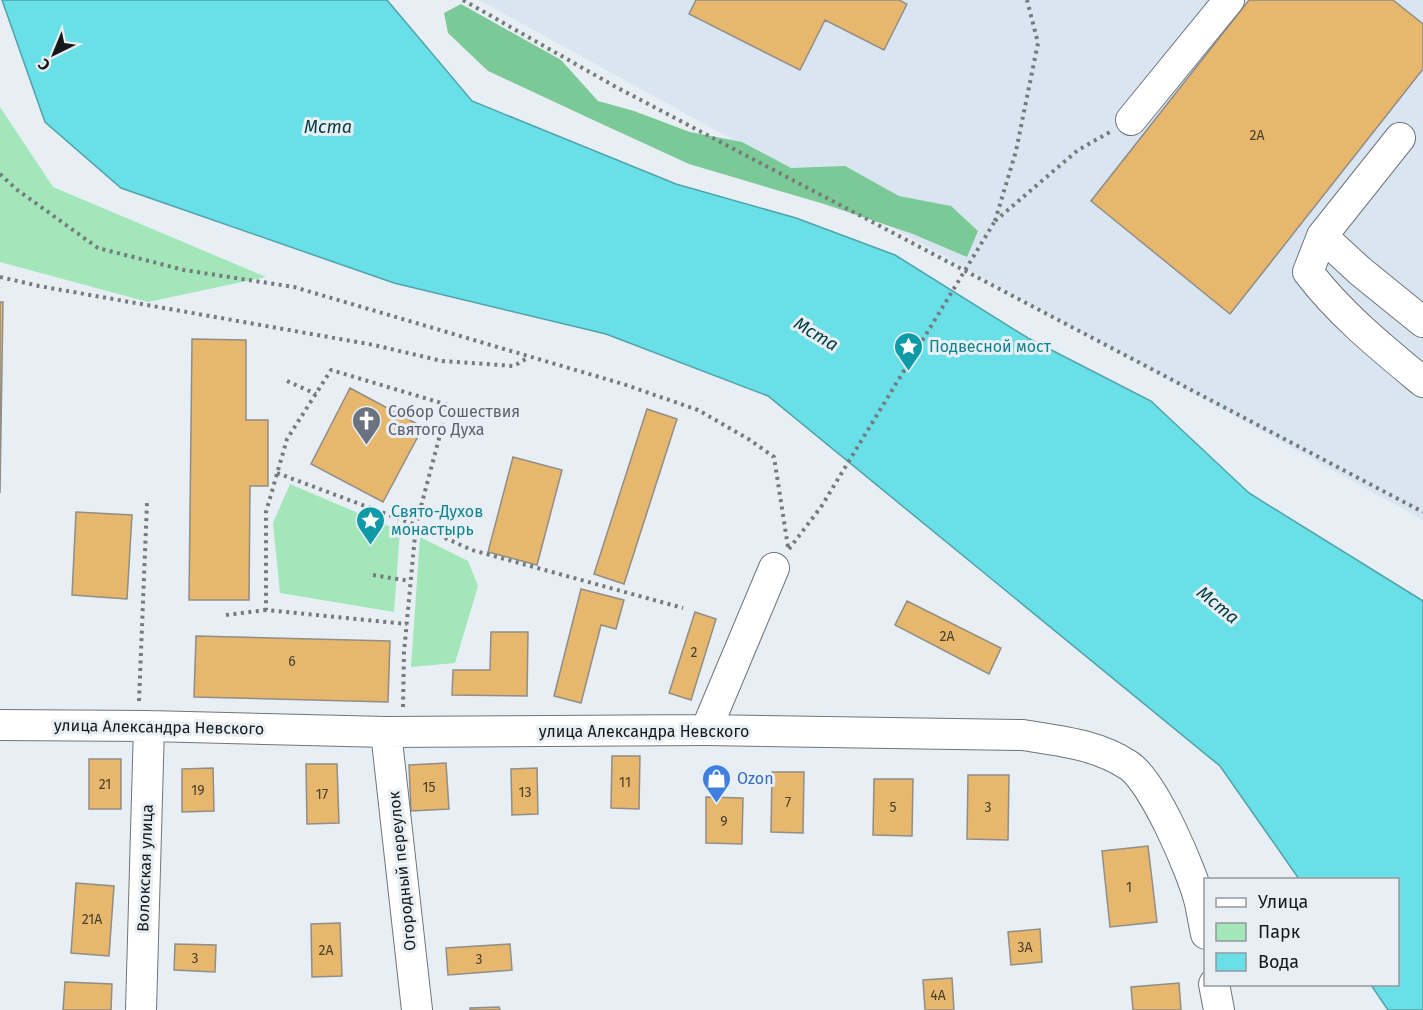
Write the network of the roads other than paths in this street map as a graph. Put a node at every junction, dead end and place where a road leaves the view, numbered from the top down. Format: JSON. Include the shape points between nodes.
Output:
{"nodes":[{"id":1,"x":1229,"y":0,"type":"edge"},
{"id":2,"x":1131,"y":120,"type":"road end"},
{"id":3,"x":1400,"y":138,"type":"dead end"},
{"id":4,"x":1322,"y":236,"type":"junction"},
{"id":5,"x":1423,"y":322,"type":"edge"},
{"id":6,"x":1423,"y":382,"type":"edge"},
{"id":7,"x":774,"y":568,"type":"dead end"},
{"id":8,"x":0,"y":725,"type":"edge"},
{"id":9,"x":143,"y":726,"type":"junction"},
{"id":10,"x":706,"y":730,"type":"junction"},
{"id":11,"x":394,"y":732,"type":"junction"},
{"id":12,"x":1204,"y":923,"type":"edge"},
{"id":13,"x":1214,"y":986,"type":"edge"},
{"id":14,"x":141,"y":1010,"type":"edge"},
{"id":15,"x":417,"y":1010,"type":"edge"},
{"id":16,"x":1219,"y":1010,"type":"edge"}],
"edges":[{"from":1,"to":2,"type":"street"},
{"from":3,"to":4,"type":"street"},
{"from":4,"to":5,"type":"street"},
{"from":4,"to":6,"type":"street","via":[[1308,272],[1356,324]]},
{"from":7,"to":10,"type":"street"},
{"from":8,"to":9,"type":"street","name":"улица Александра Невского"},
{"from":9,"to":11,"type":"street","name":"улица Александра Невского"},
{"from":9,"to":14,"type":"street","name":"Волокская улица"},
{"from":10,"to":11,"type":"street","name":"улица Александра Невского"},
{"from":10,"to":12,"type":"street","name":"улица Александра Невского","via":[[1023,735],[1103,751],[1131,766],[1155,797],[1179,846]]},
{"from":11,"to":15,"type":"street","name":"Огородный переулок"},
{"from":13,"to":16,"type":"street"}]}
